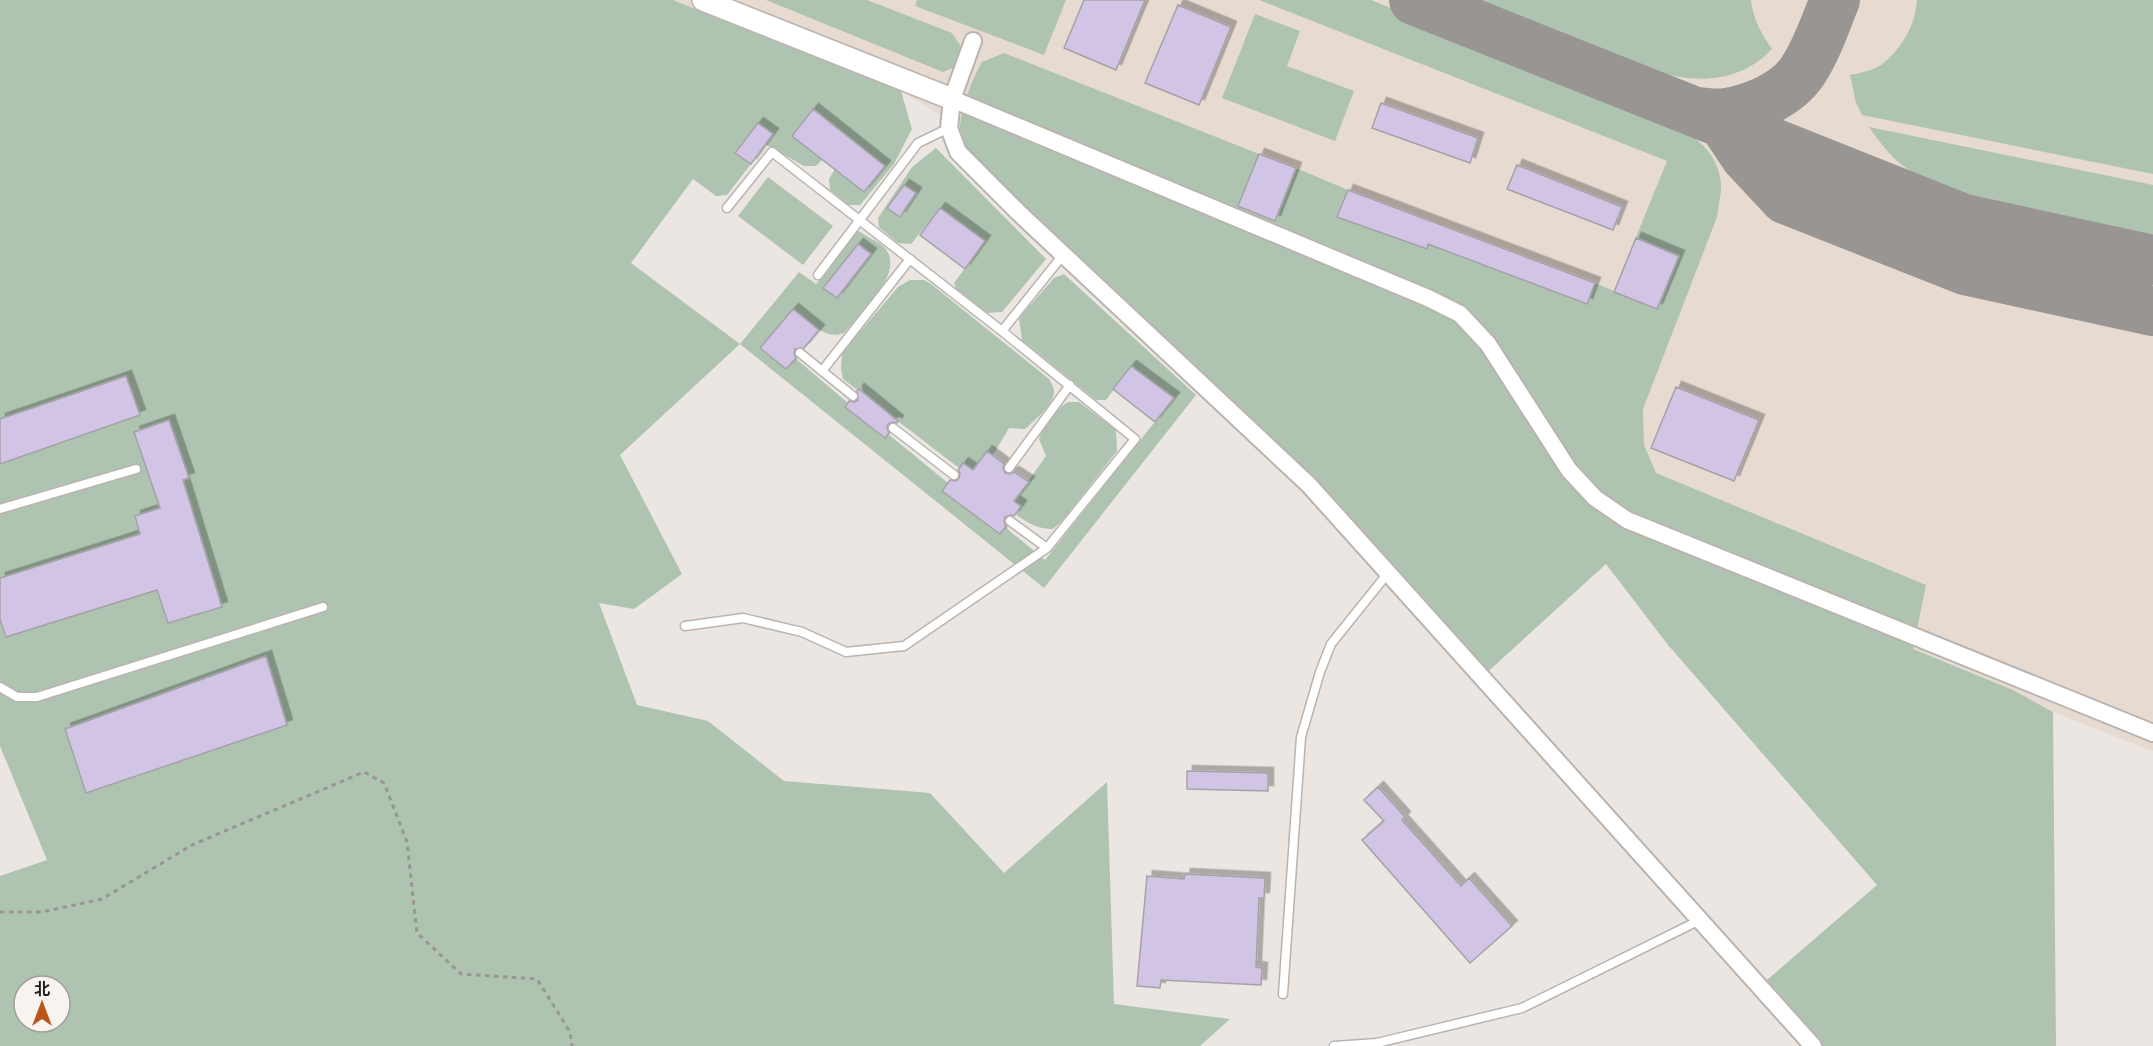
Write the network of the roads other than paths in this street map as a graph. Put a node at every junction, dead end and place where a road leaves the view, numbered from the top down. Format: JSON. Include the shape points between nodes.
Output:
{"nodes":[{"id":1,"x":703,"y":0,"type":"edge"},
{"id":2,"x":973,"y":41,"type":"dead end"},
{"id":3,"x":952,"y":99,"type":"junction"},
{"id":4,"x":949,"y":128,"type":"junction"},
{"id":5,"x":727,"y":208,"type":"dead end"},
{"id":6,"x":860,"y":219,"type":"junction"},
{"id":7,"x":1063,"y":255,"type":"junction"},
{"id":8,"x":910,"y":259,"type":"junction"},
{"id":9,"x":818,"y":275,"type":"dead end"},
{"id":10,"x":1002,"y":331,"type":"junction"},
{"id":11,"x":800,"y":353,"type":"dead end"},
{"id":12,"x":822,"y":371,"type":"junction"},
{"id":13,"x":1070,"y":386,"type":"junction"},
{"id":14,"x":853,"y":396,"type":"dead end"},
{"id":15,"x":893,"y":428,"type":"dead end"},
{"id":16,"x":1009,"y":468,"type":"dead end"},
{"id":17,"x":136,"y":469,"type":"dead end"},
{"id":18,"x":954,"y":475,"type":"dead end"},
{"id":19,"x":0,"y":509,"type":"edge"},
{"id":20,"x":1010,"y":521,"type":"dead end"},
{"id":21,"x":1047,"y":548,"type":"junction"},
{"id":22,"x":1388,"y":573,"type":"junction"},
{"id":23,"x":323,"y":607,"type":"dead end"},
{"id":24,"x":685,"y":626,"type":"dead end"},
{"id":25,"x":0,"y":687,"type":"edge"},
{"id":26,"x":2153,"y":733,"type":"edge"},
{"id":27,"x":1700,"y":920,"type":"junction"},
{"id":28,"x":1282,"y":994,"type":"dead end"},
{"id":29,"x":1334,"y":1046,"type":"edge"},
{"id":30,"x":1813,"y":1046,"type":"edge"}],
"edges":[{"from":1,"to":3,"type":"street"},
{"from":2,"to":3,"type":"street"},
{"from":3,"to":4,"type":"street"},
{"from":3,"to":26,"type":"street","via":[[1460,314],[1488,344],[1569,470],[1595,498],[1628,520]]},
{"from":4,"to":6,"type":"lane","via":[[918,143]]},
{"from":4,"to":7,"type":"street","via":[[958,152]]},
{"from":5,"to":6,"type":"lane","via":[[772,152]]},
{"from":6,"to":8,"type":"lane"},
{"from":6,"to":9,"type":"lane"},
{"from":7,"to":10,"type":"lane"},
{"from":7,"to":22,"type":"street","via":[[1309,485]]},
{"from":8,"to":10,"type":"lane"},
{"from":8,"to":12,"type":"lane"},
{"from":10,"to":13,"type":"lane"},
{"from":11,"to":12,"type":"lane"},
{"from":12,"to":14,"type":"lane"},
{"from":13,"to":16,"type":"lane"},
{"from":13,"to":21,"type":"lane","via":[[1135,439]]},
{"from":15,"to":18,"type":"lane"},
{"from":17,"to":19,"type":"lane"},
{"from":20,"to":21,"type":"lane"},
{"from":21,"to":24,"type":"lane","via":[[904,646],[846,652],[802,632],[743,618]]},
{"from":22,"to":27,"type":"street"},
{"from":22,"to":28,"type":"lane","via":[[1331,644],[1301,737]]},
{"from":23,"to":25,"type":"lane","via":[[37,697],[17,697]]},
{"from":27,"to":29,"type":"lane","via":[[1522,1008],[1377,1043]]},
{"from":27,"to":30,"type":"street"}]}
